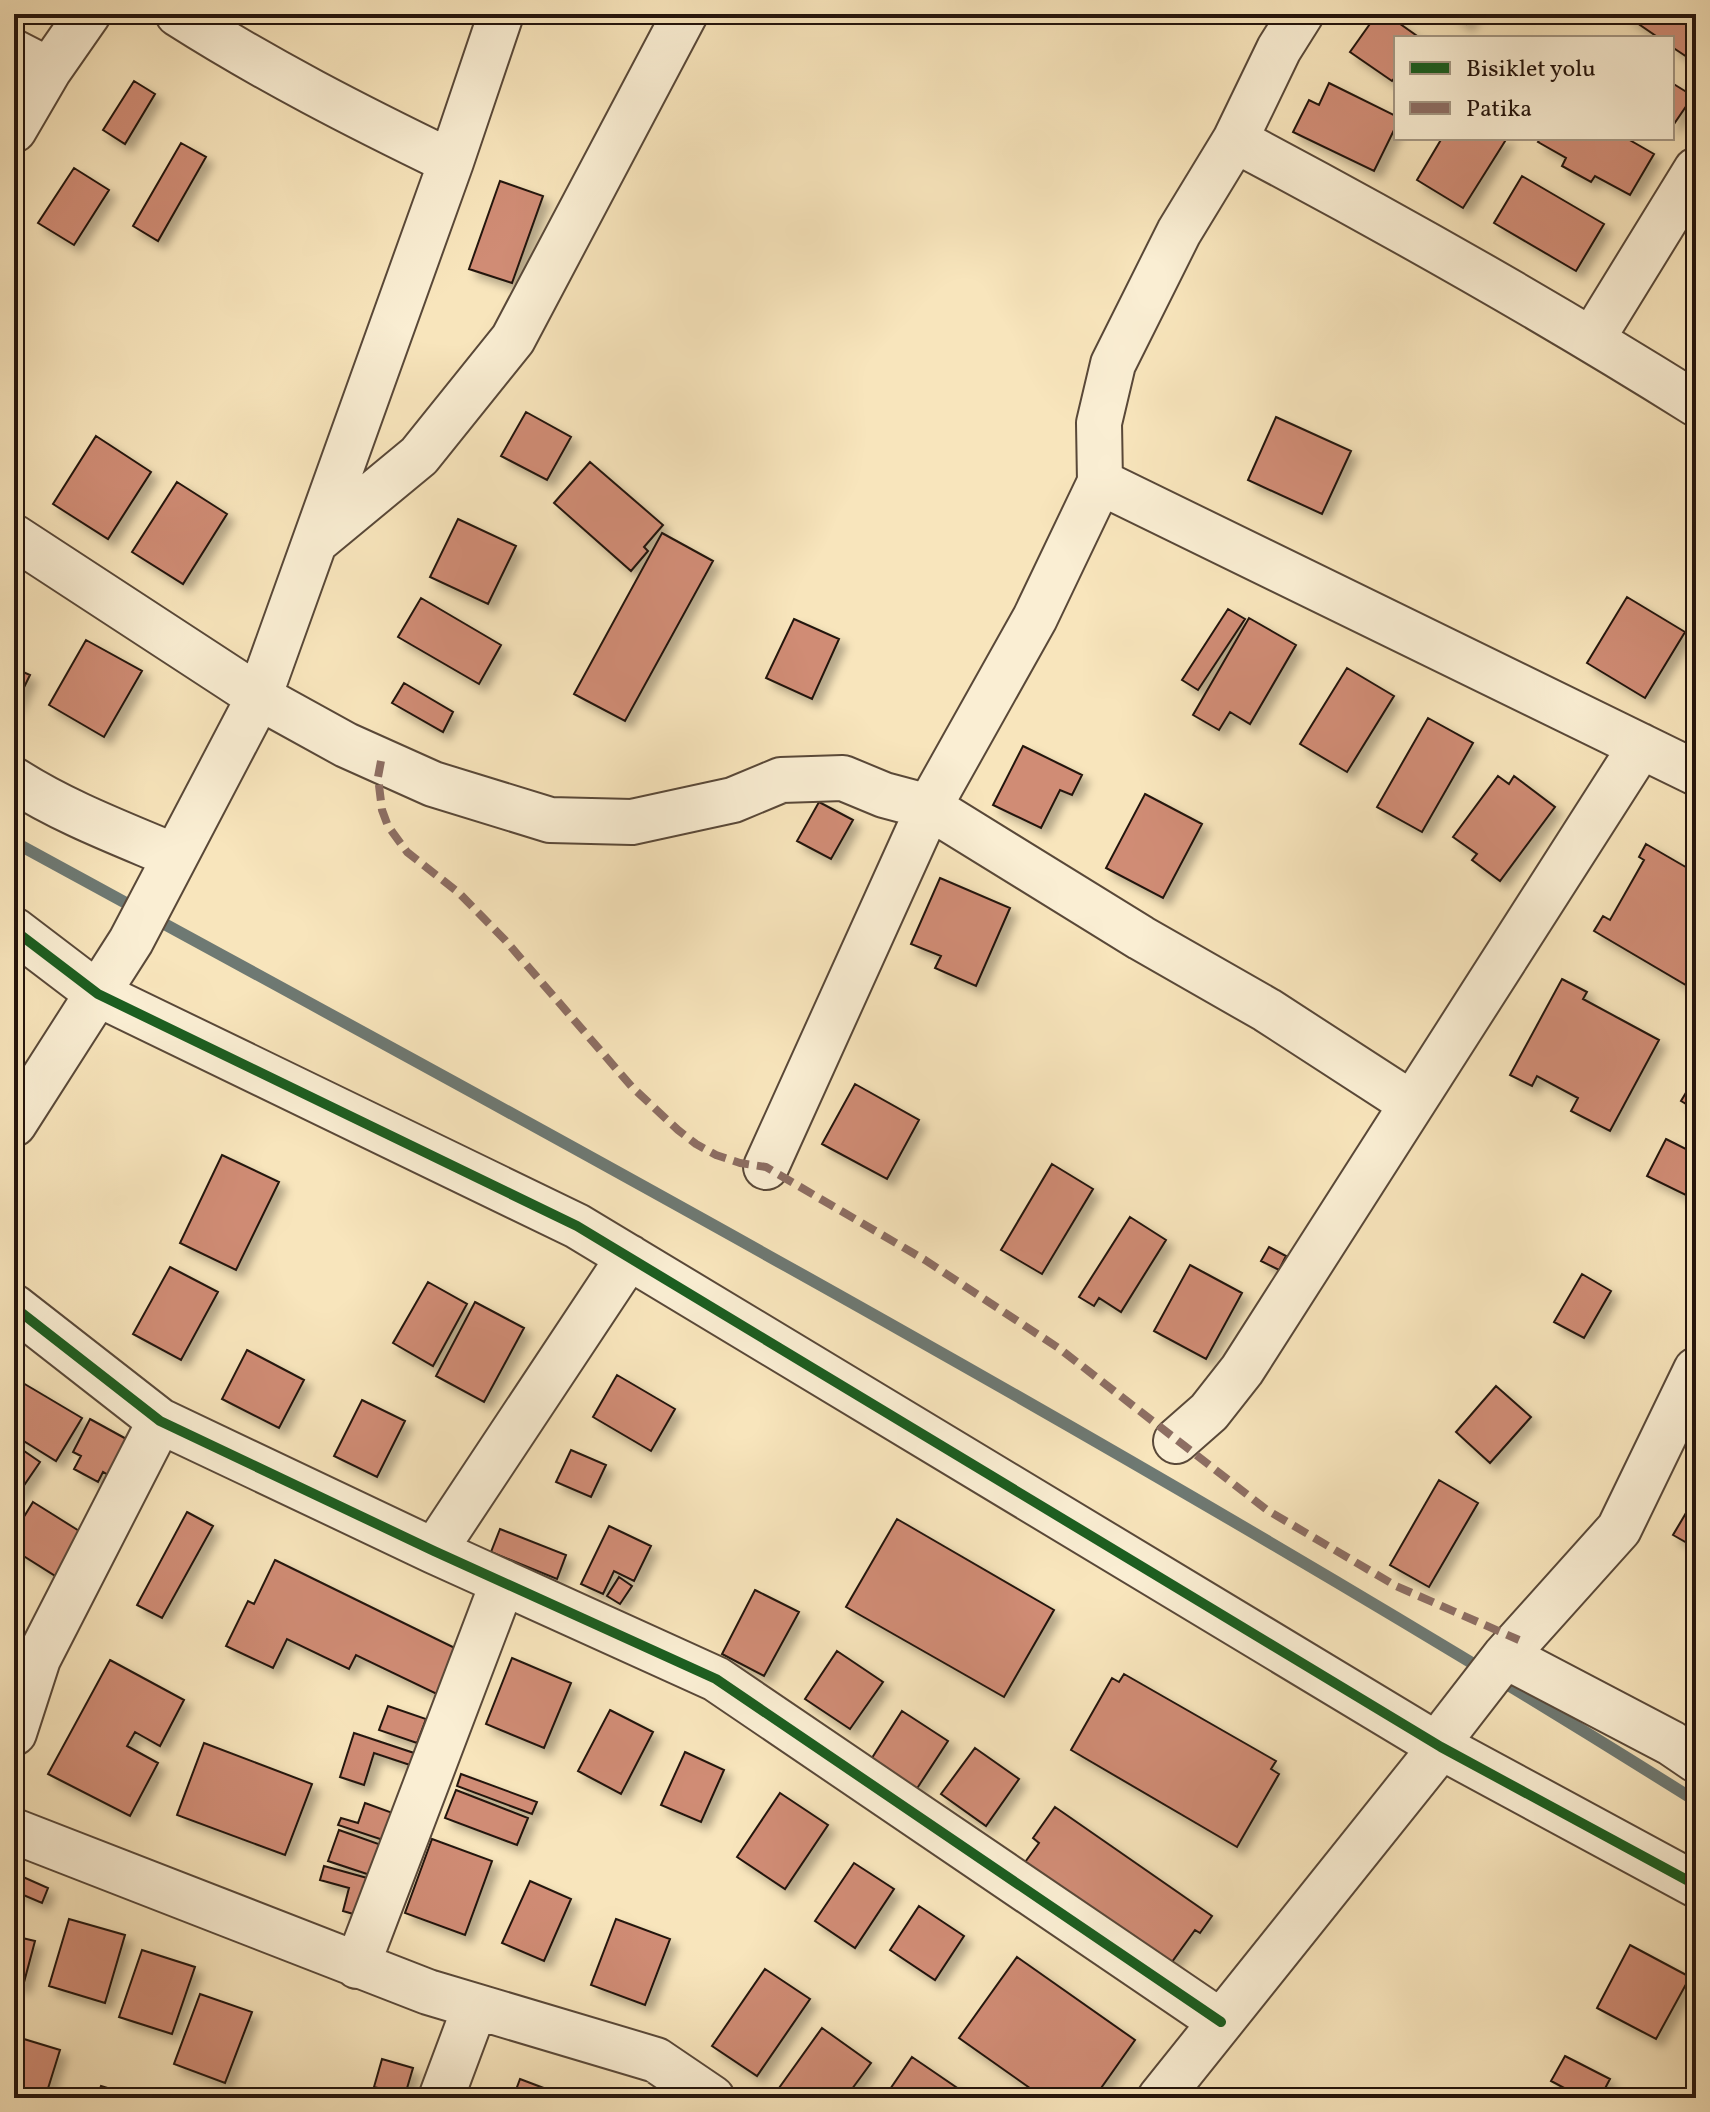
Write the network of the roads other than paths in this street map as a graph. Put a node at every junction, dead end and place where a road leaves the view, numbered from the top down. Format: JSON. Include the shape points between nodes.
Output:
{"nodes":[{"id":1,"x":88,"y":14,"type":"edge"},
{"id":2,"x":178,"y":14,"type":"edge"},
{"id":3,"x":501,"y":14,"type":"edge"},
{"id":4,"x":685,"y":14,"type":"edge"},
{"id":5,"x":1301,"y":14,"type":"edge"},
{"id":6,"x":31,"y":61,"type":"edge"},
{"id":7,"x":14,"y":130,"type":"edge"},
{"id":8,"x":1235,"y":140,"type":"junction"},
{"id":9,"x":451,"y":162,"type":"junction"},
{"id":10,"x":1696,"y":170,"type":"edge"},
{"id":11,"x":1592,"y":339,"type":"junction"},
{"id":12,"x":1696,"y":404,"type":"edge"},
{"id":13,"x":1100,"y":482,"type":"junction"},
{"id":14,"x":14,"y":537,"type":"edge"},
{"id":15,"x":315,"y":542,"type":"junction"},
{"id":16,"x":259,"y":697,"type":"junction"},
{"id":17,"x":1641,"y":746,"type":"junction"},
{"id":18,"x":1696,"y":773,"type":"edge"},
{"id":19,"x":14,"y":780,"type":"edge"},
{"id":20,"x":929,"y":807,"type":"junction"},
{"id":21,"x":166,"y":872,"type":"junction"},
{"id":22,"x":14,"y":930,"type":"edge"},
{"id":23,"x":98,"y":994,"type":"junction"},
{"id":24,"x":1412,"y":1104,"type":"junction"},
{"id":25,"x":14,"y":1124,"type":"edge"},
{"id":26,"x":766,"y":1167,"type":"dead end"},
{"id":27,"x":629,"y":1257,"type":"junction"},
{"id":28,"x":14,"y":1307,"type":"edge"},
{"id":29,"x":1696,"y":1370,"type":"edge"},
{"id":30,"x":160,"y":1421,"type":"junction"},
{"id":31,"x":1176,"y":1441,"type":"dead end"},
{"id":32,"x":434,"y":1551,"type":"junction"},
{"id":33,"x":503,"y":1582,"type":"junction"},
{"id":34,"x":1505,"y":1656,"type":"junction"},
{"id":35,"x":14,"y":1733,"type":"edge"},
{"id":36,"x":1445,"y":1737,"type":"junction"},
{"id":37,"x":1696,"y":1760,"type":"edge"},
{"id":38,"x":14,"y":1831,"type":"edge"},
{"id":39,"x":1696,"y":1885,"type":"edge"},
{"id":40,"x":357,"y":1966,"type":"junction"},
{"id":41,"x":475,"y":2007,"type":"junction"},
{"id":42,"x":1221,"y":2022,"type":"junction"},
{"id":43,"x":441,"y":2098,"type":"edge"},
{"id":44,"x":712,"y":2098,"type":"edge"},
{"id":45,"x":1160,"y":2098,"type":"edge"}],
"edges":[{"from":1,"to":6,"type":"street"},
{"from":2,"to":9,"type":"street","via":[[262,65]]},
{"from":3,"to":9,"type":"street"},
{"from":4,"to":15,"type":"street","via":[[513,339],[419,456]]},
{"from":5,"to":8,"type":"street"},
{"from":6,"to":7,"type":"street"},
{"from":8,"to":11,"type":"street"},
{"from":8,"to":13,"type":"street","via":[[1179,232],[1113,364],[1099,423]]},
{"from":9,"to":15,"type":"street"},
{"from":10,"to":11,"type":"street"},
{"from":11,"to":12,"type":"street"},
{"from":13,"to":17,"type":"street"},
{"from":13,"to":20,"type":"street","via":[[1035,618]]},
{"from":14,"to":16,"type":"street"},
{"from":15,"to":16,"type":"street"},
{"from":16,"to":20,"type":"street","via":[[346,745],[433,784],[550,820],[632,822],[733,800],[781,780],[843,778]]},
{"from":16,"to":21,"type":"street"},
{"from":17,"to":18,"type":"street"},
{"from":17,"to":24,"type":"street"},
{"from":19,"to":21,"type":"street"},
{"from":20,"to":24,"type":"street","via":[[1267,1010]]},
{"from":20,"to":26,"type":"street"},
{"from":21,"to":23,"type":"street"},
{"from":22,"to":23,"type":"street"},
{"from":23,"to":25,"type":"street"},
{"from":23,"to":27,"type":"street","via":[[577,1226]]},
{"from":24,"to":31,"type":"street","via":[[1234,1381]]},
{"from":27,"to":32,"type":"street"},
{"from":27,"to":36,"type":"street"},
{"from":28,"to":30,"type":"street"},
{"from":29,"to":34,"type":"street","via":[[1619,1529]]},
{"from":30,"to":32,"type":"street"},
{"from":30,"to":35,"type":"street","via":[[38,1659]]},
{"from":32,"to":33,"type":"street"},
{"from":33,"to":40,"type":"street"},
{"from":33,"to":42,"type":"street","via":[[716,1679]]},
{"from":34,"to":36,"type":"street"},
{"from":34,"to":37,"type":"street"},
{"from":36,"to":39,"type":"street"},
{"from":36,"to":42,"type":"street"},
{"from":38,"to":40,"type":"street"},
{"from":40,"to":41,"type":"street"},
{"from":41,"to":43,"type":"street"},
{"from":41,"to":44,"type":"street","via":[[656,2060]]},
{"from":42,"to":45,"type":"street"}]}
